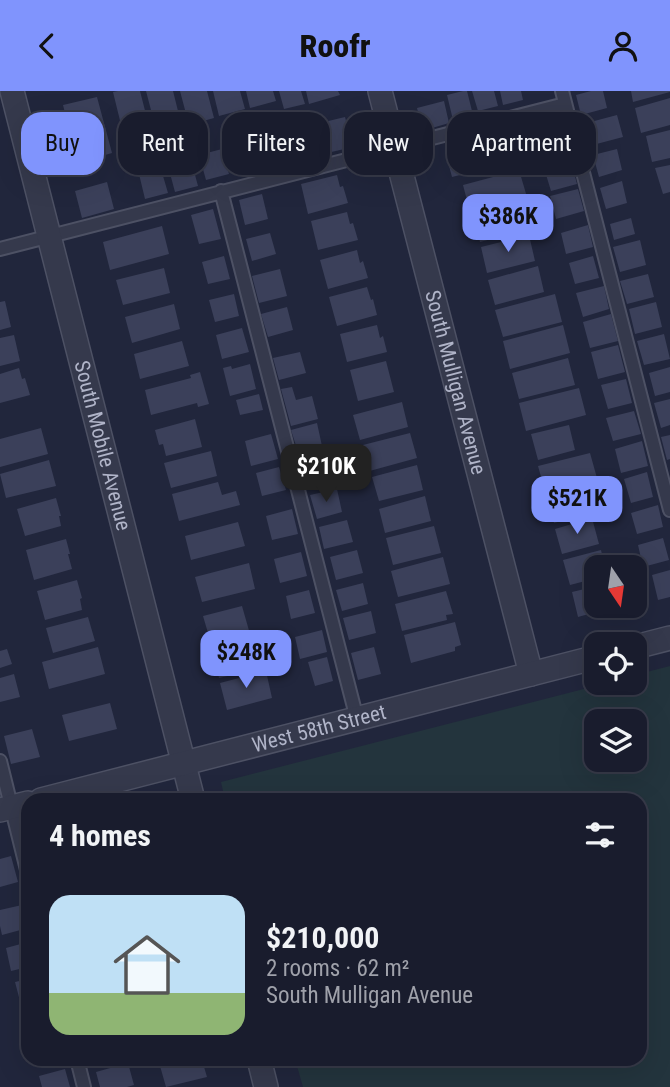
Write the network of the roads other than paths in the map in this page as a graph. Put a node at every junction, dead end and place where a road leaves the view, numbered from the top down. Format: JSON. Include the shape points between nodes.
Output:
{"nodes":[{"id":1,"x":12,"y":91,"type":"edge"},
{"id":2,"x":380,"y":91,"type":"edge"},
{"id":3,"x":564,"y":97,"type":"edge"},
{"id":4,"x":386,"y":112,"type":"edge"},
{"id":5,"x":433,"y":137,"type":"edge"},
{"id":6,"x":344,"y":161,"type":"edge"},
{"id":7,"x":402,"y":175,"type":"edge"},
{"id":8,"x":221,"y":191,"type":"junction"},
{"id":9,"x":49,"y":236,"type":"junction"},
{"id":10,"x":0,"y":249,"type":"edge"},
{"id":11,"x":670,"y":510,"type":"edge"},
{"id":12,"x":670,"y":638,"type":"edge"},
{"id":13,"x":647,"y":644,"type":"edge"},
{"id":14,"x":584,"y":660,"type":"edge"},
{"id":15,"x":531,"y":674,"type":"junction"},
{"id":16,"x":357,"y":719,"type":"junction"},
{"id":17,"x":0,"y":761,"type":"edge"},
{"id":18,"x":184,"y":764,"type":"junction"},
{"id":19,"x":69,"y":793,"type":"edge"},
{"id":20,"x":191,"y":793,"type":"edge"},
{"id":21,"x":13,"y":807,"type":"edge"},
{"id":22,"x":21,"y":843,"type":"edge"},
{"id":23,"x":79,"y":1066,"type":"edge"},
{"id":24,"x":261,"y":1066,"type":"edge"},
{"id":25,"x":84,"y":1087,"type":"edge"},
{"id":26,"x":266,"y":1087,"type":"edge"}],
"edges":[{"from":1,"to":9,"type":"street","name":"South Mobile Avenue"},
{"from":2,"to":4,"type":"street","name":"South Mulligan Avenue"},
{"from":3,"to":5,"type":"lane"},
{"from":3,"to":11,"type":"lane"},
{"from":6,"to":8,"type":"lane"},
{"from":7,"to":15,"type":"street","name":"South Mulligan Avenue"},
{"from":8,"to":9,"type":"lane"},
{"from":8,"to":16,"type":"lane"},
{"from":9,"to":10,"type":"lane"},
{"from":9,"to":18,"type":"street","name":"South Mobile Avenue"},
{"from":12,"to":13,"type":"street"},
{"from":14,"to":15,"type":"street","name":"West 58th Street"},
{"from":15,"to":16,"type":"street","name":"West 58th Street"},
{"from":16,"to":18,"type":"street","name":"West 58th Street"},
{"from":17,"to":21,"type":"lane"},
{"from":18,"to":19,"type":"street","name":"West 58th Street"},
{"from":18,"to":20,"type":"street","name":"South Mobile Avenue"},
{"from":21,"to":22,"type":"lane"},
{"from":23,"to":25,"type":"lane"},
{"from":24,"to":26,"type":"street"}]}
